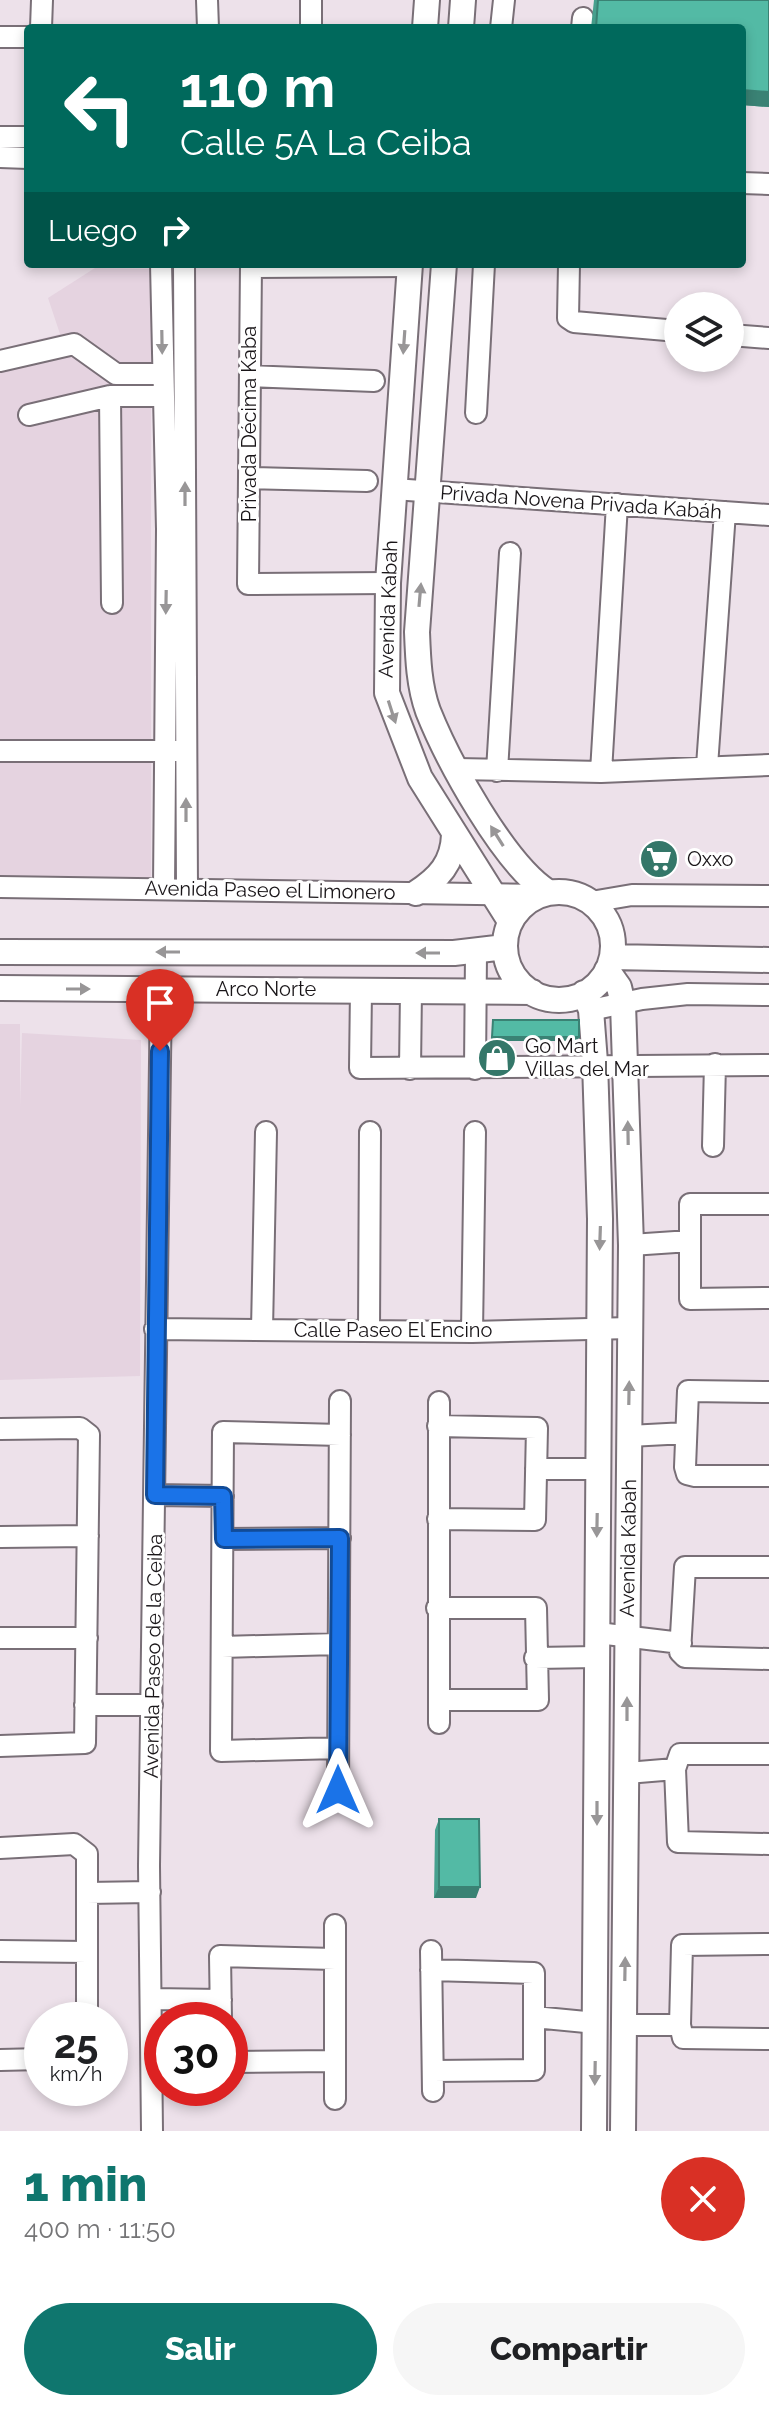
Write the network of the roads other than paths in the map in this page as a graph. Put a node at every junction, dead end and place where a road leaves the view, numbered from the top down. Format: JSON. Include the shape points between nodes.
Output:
{"nodes":[{"id":1,"x":42,"y":0,"type":"edge"},
{"id":2,"x":207,"y":0,"type":"edge"},
{"id":3,"x":311,"y":0,"type":"edge"},
{"id":4,"x":427,"y":0,"type":"edge"},
{"id":5,"x":463,"y":0,"type":"edge"},
{"id":6,"x":504,"y":0,"type":"edge"},
{"id":7,"x":41,"y":24,"type":"edge"},
{"id":8,"x":208,"y":24,"type":"edge"},
{"id":9,"x":311,"y":24,"type":"edge"},
{"id":10,"x":425,"y":24,"type":"edge"},
{"id":11,"x":461,"y":24,"type":"edge"},
{"id":12,"x":501,"y":24,"type":"edge"},
{"id":13,"x":0,"y":37,"type":"edge"},
{"id":14,"x":24,"y":37,"type":"edge"},
{"id":15,"x":0,"y":137,"type":"edge"},
{"id":16,"x":24,"y":137,"type":"edge"},
{"id":17,"x":0,"y":157,"type":"edge"},
{"id":18,"x":24,"y":158,"type":"edge"},
{"id":19,"x":746,"y":183,"type":"edge"},
{"id":20,"x":769,"y":184,"type":"edge"},
{"id":21,"x":161,"y":268,"type":"edge"},
{"id":22,"x":184,"y":268,"type":"edge"},
{"id":23,"x":251,"y":268,"type":"edge"},
{"id":24,"x":410,"y":268,"type":"edge"},
{"id":25,"x":444,"y":268,"type":"edge"},
{"id":26,"x":484,"y":268,"type":"edge"},
{"id":27,"x":569,"y":268,"type":"edge"},
{"id":28,"x":664,"y":330,"type":"edge"},
{"id":29,"x":744,"y":336,"type":"edge"},
{"id":30,"x":769,"y":338,"type":"edge"},
{"id":31,"x":0,"y":361,"type":"edge"},
{"id":32,"x":163,"y":374,"type":"junction"},
{"id":33,"x":250,"y":376,"type":"junction"},
{"id":34,"x":374,"y":381,"type":"dead end"},
{"id":35,"x":110,"y":396,"type":"junction"},
{"id":36,"x":164,"y":396,"type":"junction"},
{"id":37,"x":476,"y":413,"type":"dead end"},
{"id":38,"x":29,"y":415,"type":"dead end"},
{"id":39,"x":249,"y":478,"type":"junction"},
{"id":40,"x":367,"y":481,"type":"dead end"},
{"id":41,"x":393,"y":489,"type":"junction"},
{"id":42,"x":428,"y":491,"type":"junction"},
{"id":43,"x":617,"y":504,"type":"junction"},
{"id":44,"x":725,"y":512,"type":"junction"},
{"id":45,"x":769,"y":515,"type":"edge"},
{"id":46,"x":176,"y":529,"type":"junction"},
{"id":47,"x":510,"y":553,"type":"dead end"},
{"id":48,"x":388,"y":583,"type":"junction"},
{"id":49,"x":112,"y":603,"type":"dead end"},
{"id":50,"x":0,"y":751,"type":"edge"},
{"id":51,"x":163,"y":751,"type":"junction"},
{"id":52,"x":186,"y":751,"type":"junction"},
{"id":53,"x":769,"y":765,"type":"edge"},
{"id":54,"x":707,"y":766,"type":"junction"},
{"id":55,"x":457,"y":769,"type":"junction"},
{"id":56,"x":497,"y":771,"type":"junction"},
{"id":57,"x":601,"y":772,"type":"junction"},
{"id":58,"x":454,"y":835,"type":"junction"},
{"id":59,"x":0,"y":887,"type":"edge"},
{"id":60,"x":164,"y":888,"type":"junction"},
{"id":61,"x":187,"y":888,"type":"junction"},
{"id":62,"x":416,"y":893,"type":"junction"},
{"id":63,"x":492,"y":894,"type":"junction"},
{"id":64,"x":544,"y":894,"type":"junction"},
{"id":65,"x":769,"y":896,"type":"edge"},
{"id":66,"x":591,"y":902,"type":"junction"},
{"id":67,"x":510,"y":921,"type":"junction"},
{"id":68,"x":505,"y":947,"type":"junction"},
{"id":69,"x":0,"y":952,"type":"edge"},
{"id":70,"x":476,"y":953,"type":"junction"},
{"id":71,"x":769,"y":960,"type":"edge"},
{"id":72,"x":609,"y":963,"type":"junction"},
{"id":73,"x":0,"y":988,"type":"edge"},
{"id":74,"x":161,"y":989,"type":"junction"},
{"id":75,"x":361,"y":990,"type":"junction"},
{"id":76,"x":411,"y":990,"type":"junction"},
{"id":77,"x":476,"y":991,"type":"junction"},
{"id":78,"x":532,"y":992,"type":"junction"},
{"id":79,"x":769,"y":995,"type":"edge"},
{"id":80,"x":587,"y":1002,"type":"junction"},
{"id":81,"x":623,"y":1004,"type":"junction"},
{"id":82,"x":715,"y":1064,"type":"junction"},
{"id":83,"x":769,"y":1065,"type":"edge"},
{"id":84,"x":627,"y":1067,"type":"junction"},
{"id":85,"x":595,"y":1068,"type":"junction"},
{"id":86,"x":410,"y":1069,"type":"junction"},
{"id":87,"x":475,"y":1069,"type":"junction"},
{"id":88,"x":266,"y":1132,"type":"dead end"},
{"id":89,"x":370,"y":1132,"type":"dead end"},
{"id":90,"x":475,"y":1132,"type":"dead end"},
{"id":91,"x":713,"y":1146,"type":"dead end"},
{"id":92,"x":769,"y":1204,"type":"edge"},
{"id":93,"x":690,"y":1241,"type":"junction"},
{"id":94,"x":631,"y":1245,"type":"junction"},
{"id":95,"x":769,"y":1298,"type":"edge"},
{"id":96,"x":597,"y":1327,"type":"junction"},
{"id":97,"x":630,"y":1328,"type":"junction"},
{"id":98,"x":155,"y":1329,"type":"junction"},
{"id":99,"x":262,"y":1330,"type":"junction"},
{"id":100,"x":369,"y":1331,"type":"junction"},
{"id":101,"x":472,"y":1332,"type":"junction"},
{"id":102,"x":769,"y":1392,"type":"edge"},
{"id":103,"x":340,"y":1401,"type":"dead end"},
{"id":104,"x":439,"y":1402,"type":"dead end"},
{"id":105,"x":438,"y":1426,"type":"junction"},
{"id":106,"x":0,"y":1429,"type":"edge"},
{"id":107,"x":686,"y":1433,"type":"junction"},
{"id":108,"x":340,"y":1435,"type":"junction"},
{"id":109,"x":629,"y":1436,"type":"junction"},
{"id":110,"x":536,"y":1469,"type":"junction"},
{"id":111,"x":598,"y":1469,"type":"junction"},
{"id":112,"x":769,"y":1476,"type":"edge"},
{"id":113,"x":155,"y":1495,"type":"junction"},
{"id":114,"x":223,"y":1496,"type":"junction"},
{"id":115,"x":438,"y":1519,"type":"junction"},
{"id":116,"x":88,"y":1536,"type":"junction"},
{"id":117,"x":0,"y":1537,"type":"edge"},
{"id":118,"x":340,"y":1538,"type":"junction"},
{"id":119,"x":224,"y":1539,"type":"junction"},
{"id":120,"x":769,"y":1567,"type":"edge"},
{"id":121,"x":437,"y":1608,"type":"junction"},
{"id":122,"x":627,"y":1636,"type":"junction"},
{"id":123,"x":0,"y":1638,"type":"edge"},
{"id":124,"x":87,"y":1638,"type":"junction"},
{"id":125,"x":681,"y":1643,"type":"junction"},
{"id":126,"x":338,"y":1644,"type":"junction"},
{"id":127,"x":598,"y":1645,"type":"junction"},
{"id":128,"x":222,"y":1647,"type":"junction"},
{"id":129,"x":535,"y":1658,"type":"junction"},
{"id":130,"x":769,"y":1659,"type":"edge"},
{"id":131,"x":439,"y":1700,"type":"junction"},
{"id":132,"x":85,"y":1705,"type":"junction"},
{"id":133,"x":152,"y":1705,"type":"junction"},
{"id":134,"x":439,"y":1723,"type":"dead end"},
{"id":135,"x":0,"y":1746,"type":"edge"},
{"id":136,"x":338,"y":1748,"type":"junction"},
{"id":137,"x":769,"y":1754,"type":"edge"},
{"id":138,"x":675,"y":1769,"type":"junction"},
{"id":139,"x":627,"y":1773,"type":"junction"},
{"id":140,"x":338,"y":1790,"type":"dead end"},
{"id":141,"x":769,"y":1844,"type":"edge"},
{"id":142,"x":0,"y":1848,"type":"edge"},
{"id":143,"x":150,"y":1892,"type":"junction"},
{"id":144,"x":87,"y":1893,"type":"junction"},
{"id":145,"x":335,"y":1925,"type":"dead end"},
{"id":146,"x":769,"y":1944,"type":"edge"},
{"id":147,"x":0,"y":1951,"type":"edge"},
{"id":148,"x":87,"y":1952,"type":"junction"},
{"id":149,"x":335,"y":1959,"type":"junction"},
{"id":150,"x":152,"y":1999,"type":"junction"},
{"id":151,"x":87,"y":2002,"type":"edge"},
{"id":152,"x":171,"y":2002,"type":"edge"},
{"id":153,"x":221,"y":2002,"type":"edge"},
{"id":154,"x":534,"y":2017,"type":"junction"},
{"id":155,"x":596,"y":2023,"type":"junction"},
{"id":156,"x":624,"y":2025,"type":"junction"},
{"id":157,"x":680,"y":2025,"type":"junction"},
{"id":158,"x":769,"y":2039,"type":"edge"},
{"id":159,"x":24,"y":2059,"type":"edge"},
{"id":160,"x":0,"y":2060,"type":"edge"},
{"id":161,"x":335,"y":2061,"type":"junction"},
{"id":162,"x":248,"y":2062,"type":"edge"},
{"id":163,"x":335,"y":2099,"type":"dead end"},
{"id":164,"x":152,"y":2131,"type":"edge"},
{"id":165,"x":594,"y":2131,"type":"edge"},
{"id":166,"x":623,"y":2131,"type":"edge"}],
"edges":[{"from":1,"to":7,"type":"street"},
{"from":2,"to":8,"type":"street"},
{"from":3,"to":9,"type":"street"},
{"from":4,"to":10,"type":"main road"},
{"from":5,"to":11,"type":"main road"},
{"from":6,"to":12,"type":"street"},
{"from":13,"to":14,"type":"street"},
{"from":15,"to":16,"type":"street"},
{"from":17,"to":18,"type":"street"},
{"from":19,"to":20,"type":"street"},
{"from":21,"to":32,"type":"street","one_way":true},
{"from":46,"to":22,"type":"street","one_way":true},
{"from":23,"to":33,"type":"street","name":"Privada Décima Kaba"},
{"from":24,"to":41,"type":"main road","name":"Avenida Kabah","one_way":true},
{"from":25,"to":42,"type":"main road","name":"Avenida Kabah"},
{"from":26,"to":37,"type":"street"},
{"from":27,"to":28,"type":"street","via":[[568,318],[574,322]]},
{"from":29,"to":30,"type":"street"},
{"from":31,"to":32,"type":"street","via":[[74,344],[116,374]]},
{"from":32,"to":36,"type":"street"},
{"from":33,"to":34,"type":"street"},
{"from":33,"to":39,"type":"street","name":"Privada Décima Kaba"},
{"from":35,"to":36,"type":"street"},
{"from":35,"to":38,"type":"street"},
{"from":35,"to":49,"type":"street"},
{"from":36,"to":46,"type":"street"},
{"from":39,"to":40,"type":"street"},
{"from":39,"to":48,"type":"street","name":"Privada Décima Kaba","via":[[248,584]]},
{"from":41,"to":42,"type":"street","name":"Privada Novena Privada Kabáh"},
{"from":41,"to":48,"type":"main road","name":"Avenida Kabah"},
{"from":42,"to":43,"type":"street","name":"Privada Novena Privada Kabáh"},
{"from":55,"to":42,"type":"main road","name":"Avenida Kabah","one_way":true,"via":[[428,711],[418,660]]},
{"from":43,"to":44,"type":"street","name":"Privada Novena Privada Kabáh"},
{"from":43,"to":57,"type":"street"},
{"from":44,"to":45,"type":"street","name":"Privada Novena Privada Kabáh"},
{"from":44,"to":54,"type":"street"},
{"from":46,"to":51,"type":"street","one_way":true},
{"from":46,"to":52,"type":"street"},
{"from":47,"to":56,"type":"street"},
{"from":48,"to":58,"type":"main road","name":"Avenida Kabah","one_way":true,"via":[[385,661],[390,708],[420,778]]},
{"from":50,"to":51,"type":"street"},
{"from":51,"to":52,"type":"street"},
{"from":51,"to":60,"type":"street"},
{"from":61,"to":52,"type":"street","one_way":true},
{"from":53,"to":54,"type":"street"},
{"from":54,"to":57,"type":"street"},
{"from":55,"to":56,"type":"street"},
{"from":64,"to":55,"type":"main road","name":"Avenida Kabah","one_way":true,"via":[[508,854]]},
{"from":56,"to":57,"type":"street"},
{"from":58,"to":62,"type":"main road","via":[[443,872]]},
{"from":58,"to":63,"type":"main road","name":"Avenida Kabah"},
{"from":59,"to":60,"type":"street","name":"Avenida Paseo el Limonero"},
{"from":60,"to":61,"type":"street","name":"Avenida Paseo el Limonero"},
{"from":61,"to":62,"type":"street","name":"Avenida Paseo el Limonero"},
{"from":62,"to":63,"type":"street","name":"Avenida Paseo el Limonero"},
{"from":63,"to":64,"type":"street","name":"Avenida Paseo el Limonero"},
{"from":63,"to":67,"type":"main road","name":"Avenida Kabah"},
{"from":64,"to":66,"type":"main road","via":[[563,892]]},
{"from":64,"to":67,"type":"main road"},
{"from":65,"to":66,"type":"street","via":[[632,895]]},
{"from":66,"to":72,"type":"main road","via":[[609,926]]},
{"from":67,"to":68,"type":"main road"},
{"from":68,"to":70,"type":"main road","name":"Arco Norte"},
{"from":68,"to":78,"type":"main road","via":[[510,968]]},
{"from":70,"to":69,"type":"main road","name":"Arco Norte","one_way":true},
{"from":70,"to":77,"type":"street"},
{"from":71,"to":72,"type":"main road"},
{"from":72,"to":80,"type":"main road"},
{"from":72,"to":81,"type":"main road","name":"Avenida Kabah"},
{"from":73,"to":74,"type":"main road","name":"Arco Norte","one_way":true},
{"from":74,"to":75,"type":"main road","name":"Arco Norte"},
{"from":74,"to":98,"type":"street","name":"Avenida Paseo de la Ceiba"},
{"from":75,"to":76,"type":"main road","name":"Arco Norte"},
{"from":75,"to":86,"type":"street","via":[[360,1068]]},
{"from":76,"to":77,"type":"main road","name":"Arco Norte"},
{"from":76,"to":86,"type":"street"},
{"from":77,"to":78,"type":"main road","name":"Arco Norte"},
{"from":77,"to":87,"type":"street"},
{"from":78,"to":80,"type":"main road"},
{"from":79,"to":81,"type":"street","via":[[688,994]]},
{"from":80,"to":81,"type":"street"},
{"from":80,"to":85,"type":"main road","name":"Avenida Kabah"},
{"from":81,"to":84,"type":"main road","name":"Avenida Kabah"},
{"from":82,"to":83,"type":"street"},
{"from":82,"to":84,"type":"street"},
{"from":82,"to":91,"type":"street"},
{"from":84,"to":85,"type":"street"},
{"from":94,"to":84,"type":"main road","name":"Avenida Kabah","one_way":true},
{"from":85,"to":87,"type":"street"},
{"from":85,"to":96,"type":"main road","name":"Avenida Kabah","one_way":true},
{"from":86,"to":87,"type":"street"},
{"from":88,"to":99,"type":"street"},
{"from":89,"to":100,"type":"street"},
{"from":90,"to":101,"type":"street"},
{"from":92,"to":93,"type":"street","via":[[690,1204]]},
{"from":93,"to":94,"type":"street"},
{"from":93,"to":95,"type":"street","via":[[690,1299]]},
{"from":94,"to":97,"type":"main road","name":"Avenida Kabah"},
{"from":96,"to":97,"type":"street","name":"Calle Paseo El Encino"},
{"from":96,"to":101,"type":"street","name":"Calle Paseo El Encino"},
{"from":96,"to":111,"type":"main road","name":"Avenida Kabah"},
{"from":109,"to":97,"type":"main road","name":"Avenida Kabah","one_way":true},
{"from":98,"to":99,"type":"street","name":"Calle Paseo El Encino"},
{"from":98,"to":113,"type":"street","name":"Avenida Paseo de la Ceiba"},
{"from":99,"to":100,"type":"street","name":"Calle Paseo El Encino"},
{"from":100,"to":101,"type":"street","name":"Calle Paseo El Encino"},
{"from":102,"to":107,"type":"street","via":[[688,1391]]},
{"from":103,"to":108,"type":"street"},
{"from":104,"to":105,"type":"street"},
{"from":105,"to":110,"type":"street","via":[[537,1428]]},
{"from":105,"to":115,"type":"street"},
{"from":106,"to":116,"type":"street","via":[[80,1428],[89,1435]]},
{"from":107,"to":109,"type":"street"},
{"from":107,"to":112,"type":"street","via":[[687,1474]]},
{"from":108,"to":114,"type":"street","via":[[223,1432]]},
{"from":108,"to":118,"type":"street"},
{"from":109,"to":122,"type":"main road","name":"Avenida Kabah"},
{"from":110,"to":111,"type":"street"},
{"from":110,"to":115,"type":"street","via":[[535,1520]]},
{"from":111,"to":127,"type":"main road","name":"Avenida Kabah","one_way":true},
{"from":113,"to":114,"type":"street"},
{"from":113,"to":133,"type":"street","name":"Avenida Paseo de la Ceiba"},
{"from":114,"to":119,"type":"street"},
{"from":115,"to":121,"type":"street"},
{"from":116,"to":117,"type":"street"},
{"from":116,"to":124,"type":"street"},
{"from":118,"to":119,"type":"street"},
{"from":118,"to":126,"type":"street"},
{"from":119,"to":128,"type":"street"},
{"from":120,"to":125,"type":"street","via":[[685,1567]]},
{"from":121,"to":129,"type":"street","via":[[536,1608]]},
{"from":121,"to":131,"type":"street"},
{"from":122,"to":125,"type":"street"},
{"from":122,"to":127,"type":"street"},
{"from":139,"to":122,"type":"main road","name":"Avenida Kabah","one_way":true},
{"from":123,"to":124,"type":"street"},
{"from":124,"to":132,"type":"street"},
{"from":125,"to":130,"type":"street","via":[[685,1657]]},
{"from":126,"to":128,"type":"street"},
{"from":126,"to":136,"type":"street"},
{"from":127,"to":129,"type":"street"},
{"from":127,"to":155,"type":"main road","name":"Avenida Kabah","one_way":true},
{"from":128,"to":136,"type":"street","via":[[221,1751]]},
{"from":129,"to":131,"type":"street","via":[[538,1700]]},
{"from":131,"to":134,"type":"street"},
{"from":132,"to":133,"type":"street"},
{"from":132,"to":135,"type":"street","via":[[85,1743]]},
{"from":133,"to":143,"type":"street","name":"Avenida Paseo de la Ceiba"},
{"from":136,"to":140,"type":"street"},
{"from":137,"to":138,"type":"street","via":[[680,1754]]},
{"from":138,"to":139,"type":"street"},
{"from":138,"to":141,"type":"street","via":[[678,1842]]},
{"from":156,"to":139,"type":"main road","name":"Avenida Kabah","one_way":true},
{"from":142,"to":144,"type":"street","via":[[74,1844],[87,1854]]},
{"from":143,"to":144,"type":"street"},
{"from":143,"to":150,"type":"street","name":"Avenida Paseo de la Ceiba"},
{"from":144,"to":148,"type":"street"},
{"from":145,"to":149,"type":"street"},
{"from":146,"to":157,"type":"street","via":[[682,1945]]},
{"from":147,"to":148,"type":"street"},
{"from":148,"to":151,"type":"street"},
{"from":149,"to":153,"type":"street","via":[[220,1956]]},
{"from":149,"to":161,"type":"street"},
{"from":150,"to":152,"type":"street"},
{"from":150,"to":164,"type":"street","name":"Avenida Paseo de la Ceiba"},
{"from":154,"to":154,"type":"street","via":[[534,1973],[431,1961],[433,2081],[534,2070]]},
{"from":154,"to":155,"type":"street"},
{"from":155,"to":165,"type":"main road","name":"Avenida Kabah","one_way":true},
{"from":156,"to":157,"type":"street"},
{"from":156,"to":166,"type":"main road","name":"Avenida Kabah"},
{"from":157,"to":158,"type":"street","via":[[683,2038]]},
{"from":159,"to":160,"type":"street"},
{"from":161,"to":162,"type":"street"},
{"from":161,"to":163,"type":"street"}]}
